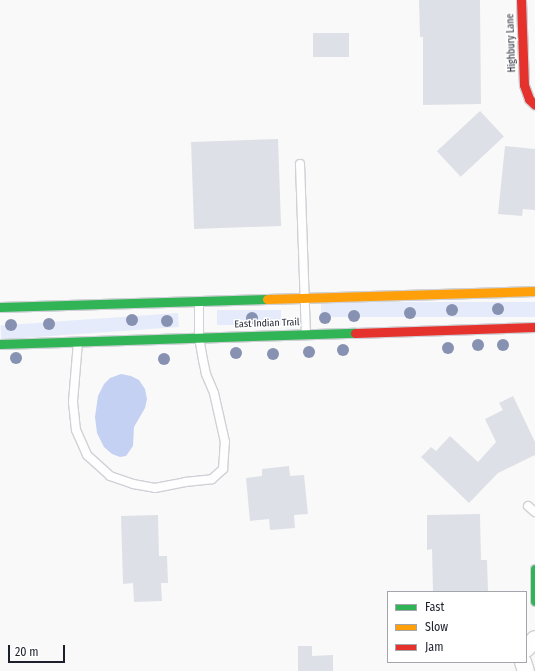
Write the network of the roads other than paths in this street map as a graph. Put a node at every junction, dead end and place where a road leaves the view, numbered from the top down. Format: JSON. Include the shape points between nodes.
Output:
{"nodes":[{"id":1,"x":521,"y":0,"type":"edge"},
{"id":2,"x":527,"y":75,"type":"edge"},
{"id":3,"x":535,"y":105,"type":"edge"},
{"id":4,"x":300,"y":164,"type":"dead end"},
{"id":5,"x":535,"y":291,"type":"edge"},
{"id":6,"x":305,"y":298,"type":"junction"},
{"id":7,"x":199,"y":302,"type":"junction"},
{"id":8,"x":0,"y":307,"type":"edge"},
{"id":9,"x":535,"y":327,"type":"edge"},
{"id":10,"x":306,"y":334,"type":"junction"},
{"id":11,"x":199,"y":338,"type":"junction"},
{"id":12,"x":78,"y":342,"type":"junction"},
{"id":13,"x":0,"y":344,"type":"edge"},
{"id":14,"x":528,"y":506,"type":"dead end"},
{"id":15,"x":535,"y":512,"type":"edge"},
{"id":16,"x":535,"y":569,"type":"edge"},
{"id":17,"x":535,"y":601,"type":"edge"},
{"id":18,"x":535,"y":639,"type":"edge"},
{"id":19,"x":527,"y":648,"type":"edge"}],
"edges":[{"from":1,"to":2,"type":"main road","name":"Highbury Lane"},
{"from":2,"to":3,"type":"main road","via":[[529,99]]},
{"from":4,"to":6,"type":"lane"},
{"from":5,"to":6,"type":"main road"},
{"from":6,"to":7,"type":"main road"},
{"from":6,"to":10,"type":"lane"},
{"from":7,"to":8,"type":"main road"},
{"from":7,"to":11,"type":"lane"},
{"from":9,"to":10,"type":"main road","name":"East Indian Trail"},
{"from":10,"to":11,"type":"main road","name":"East Indian Trail"},
{"from":11,"to":12,"type":"main road","name":"East Indian Trail"},
{"from":11,"to":12,"type":"lane","via":[[225,442],[223,469],[212,479],[155,488],[110,476],[88,455],[76,430],[73,402]]},
{"from":12,"to":13,"type":"main road","name":"East Indian Trail"},
{"from":14,"to":15,"type":"lane"},
{"from":16,"to":17,"type":"main road"},
{"from":18,"to":19,"type":"street"}]}
